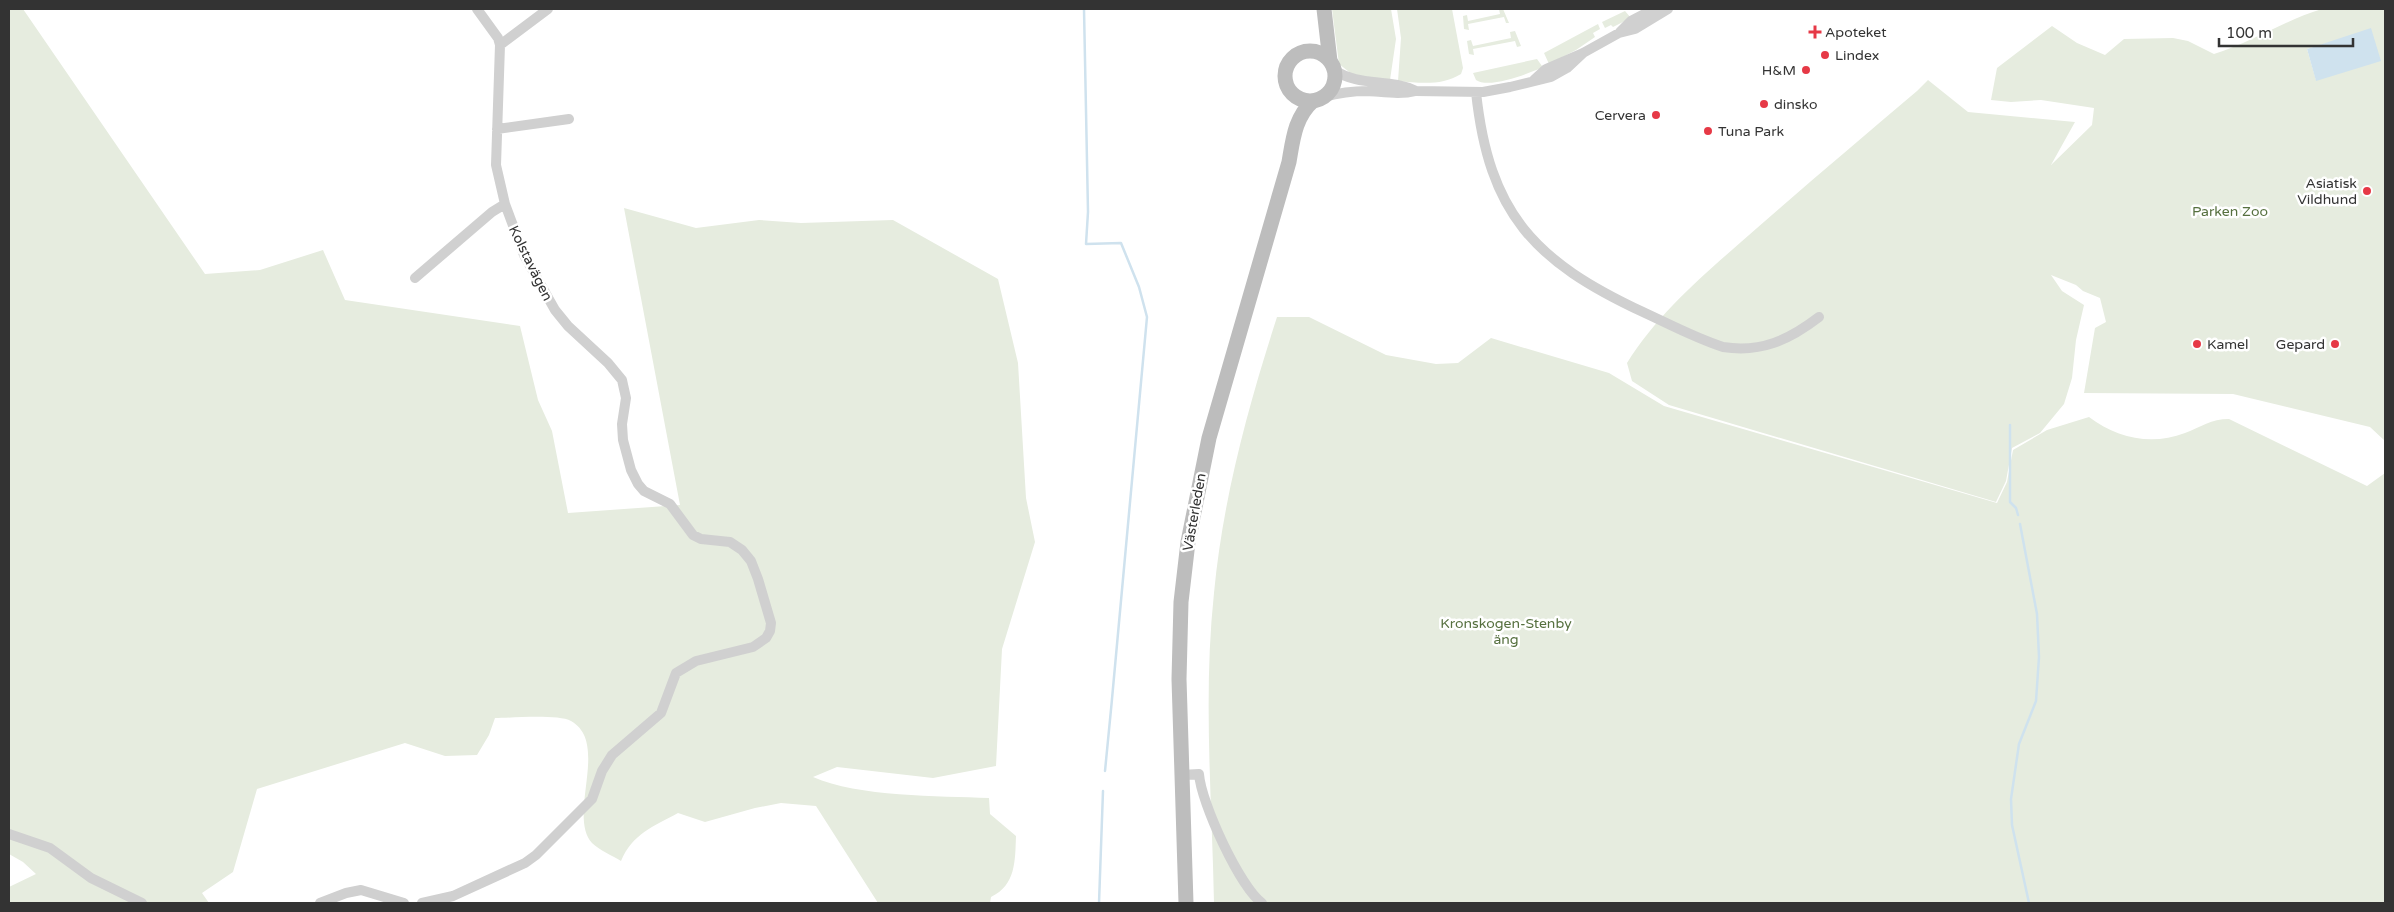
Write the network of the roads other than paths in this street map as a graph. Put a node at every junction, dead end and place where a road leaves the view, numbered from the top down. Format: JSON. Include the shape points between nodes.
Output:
{"nodes":[{"id":1,"x":477,"y":9,"type":"edge"},
{"id":2,"x":548,"y":9,"type":"edge"},
{"id":3,"x":1654,"y":9,"type":"edge"},
{"id":4,"x":1668,"y":9,"type":"edge"},
{"id":5,"x":1619,"y":34,"type":"junction"},
{"id":6,"x":500,"y":45,"type":"junction"},
{"id":7,"x":1304,"y":52,"type":"junction"},
{"id":8,"x":1332,"y":65,"type":"junction"},
{"id":9,"x":1290,"y":90,"type":"junction"},
{"id":10,"x":1416,"y":90,"type":"junction"},
{"id":11,"x":1476,"y":92,"type":"junction"},
{"id":12,"x":1318,"y":99,"type":"junction"},
{"id":13,"x":569,"y":119,"type":"dead end"},
{"id":14,"x":497,"y":129,"type":"junction"},
{"id":15,"x":1294,"y":133,"type":"junction"},
{"id":16,"x":504,"y":204,"type":"junction"},
{"id":17,"x":416,"y":278,"type":"dead end"},
{"id":18,"x":1819,"y":317,"type":"dead end"},
{"id":19,"x":1181,"y":775,"type":"junction"},
{"id":20,"x":9,"y":834,"type":"edge"},
{"id":21,"x":142,"y":903,"type":"edge"},
{"id":22,"x":320,"y":903,"type":"edge"},
{"id":23,"x":404,"y":903,"type":"edge"},
{"id":24,"x":422,"y":903,"type":"edge"},
{"id":25,"x":1186,"y":903,"type":"edge"},
{"id":26,"x":1262,"y":903,"type":"edge"}],
"edges":[{"from":1,"to":6,"type":"street"},
{"from":2,"to":6,"type":"street"},
{"from":3,"to":5,"type":"street","via":[[1632,21]]},
{"from":4,"to":5,"type":"street","via":[[1635,29]]},
{"from":5,"to":11,"type":"street","via":[[1551,77]]},
{"from":6,"to":14,"type":"street","name":"Kolstavägen"},
{"from":7,"to":8,"type":"main road","via":[[1316,52]]},
{"from":7,"to":8,"type":"main road","via":[[1315,40],[1324,9]]},
{"from":7,"to":9,"type":"main road","via":[[1293,58],[1287,68],[1286,80]]},
{"from":8,"to":10,"type":"street","via":[[1355,80]]},
{"from":8,"to":12,"type":"main road","via":[[1333,85]]},
{"from":9,"to":12,"type":"main road","via":[[1300,98]]},
{"from":9,"to":15,"type":"main road","name":"Västerleden"},
{"from":10,"to":11,"type":"street"},
{"from":10,"to":12,"type":"street","via":[[1405,94],[1342,92]]},
{"from":11,"to":18,"type":"street","via":[[1487,152],[1503,197],[1533,241],[1571,274],[1723,347],[1770,346],[1801,331]]},
{"from":12,"to":15,"type":"main road","name":"Västerleden","via":[[1301,114]]},
{"from":13,"to":14,"type":"street"},
{"from":14,"to":16,"type":"street","name":"Kolstavägen","via":[[496,165]]},
{"from":15,"to":19,"type":"main road","name":"Västerleden","via":[[1289,162],[1209,438],[1194,507],[1184,570],[1179,639]]},
{"from":16,"to":17,"type":"street"},
{"from":16,"to":24,"type":"street","name":"Kolstavägen","via":[[524,255],[555,310],[622,380],[626,398],[623,440],[637,482],[644,490],[670,504],[694,535],[701,539],[730,542],[747,555],[771,623],[766,638],[752,647],[696,661],[676,673],[661,713],[612,755],[592,799],[536,855],[458,894]]},
{"from":19,"to":25,"type":"main road","name":"Västerleden"},
{"from":19,"to":26,"type":"street","via":[[1199,774],[1206,805],[1248,890]]},
{"from":20,"to":21,"type":"street","via":[[50,848],[91,878]]},
{"from":22,"to":23,"type":"street","via":[[361,890]]}]}
